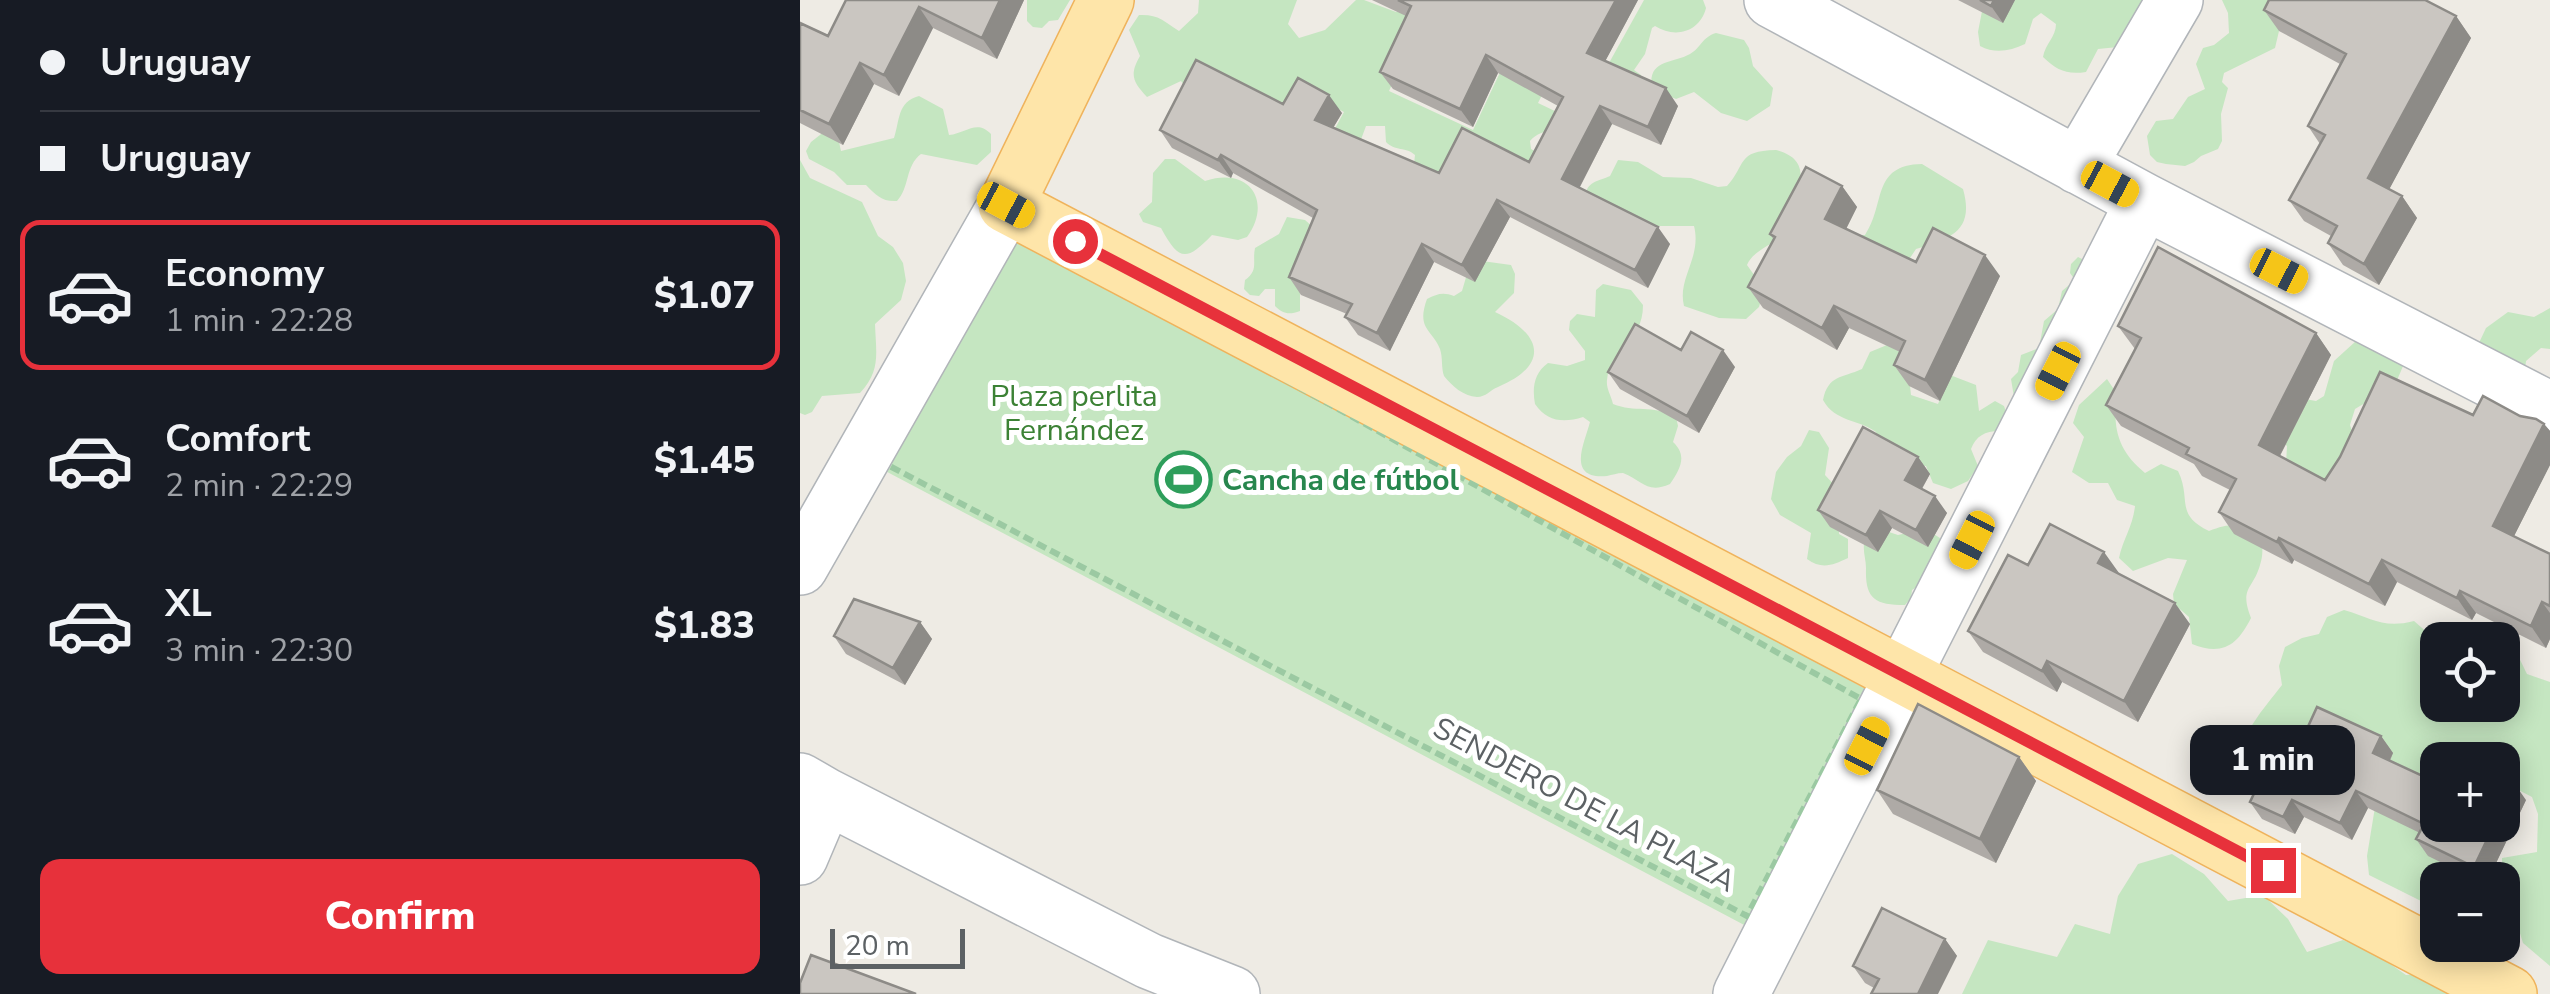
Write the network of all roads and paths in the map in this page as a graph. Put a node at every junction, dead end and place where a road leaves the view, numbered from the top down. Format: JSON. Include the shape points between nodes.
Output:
{"nodes":[{"id":1,"x":1106,"y":0,"type":"edge"},
{"id":2,"x":1772,"y":0,"type":"edge"},
{"id":3,"x":2174,"y":0,"type":"edge"},
{"id":4,"x":2078,"y":166,"type":"junction"},
{"id":5,"x":2144,"y":202,"type":"junction"},
{"id":6,"x":1006,"y":205,"type":"junction"},
{"id":7,"x":2550,"y":410,"type":"edge"},
{"id":8,"x":882,"y":462,"type":"joint"},
{"id":9,"x":800,"y":568,"type":"edge"},
{"id":10,"x":1903,"y":676,"type":"junction"},
{"id":11,"x":813,"y":788,"type":"edge"},
{"id":12,"x":800,"y":857,"type":"edge"},
{"id":13,"x":1232,"y":994,"type":"edge"},
{"id":14,"x":1741,"y":994,"type":"edge"},
{"id":15,"x":2509,"y":994,"type":"edge"}],
"edges":[{"from":1,"to":6,"type":"main road"},
{"from":2,"to":4,"type":"street"},
{"from":3,"to":4,"type":"street"},
{"from":4,"to":5,"type":"street"},
{"from":5,"to":7,"type":"street"},
{"from":5,"to":10,"type":"street"},
{"from":6,"to":9,"type":"street"},
{"from":6,"to":10,"type":"main road"},
{"from":8,"to":8,"type":"path","name":"SENDERO DE LA PLAZA","via":[[1010,227],[1861,699],[1748,916]]},
{"from":10,"to":14,"type":"street"},
{"from":10,"to":15,"type":"main road"},
{"from":11,"to":12,"type":"street"},
{"from":11,"to":13,"type":"street","via":[[1149,961]]}]}
